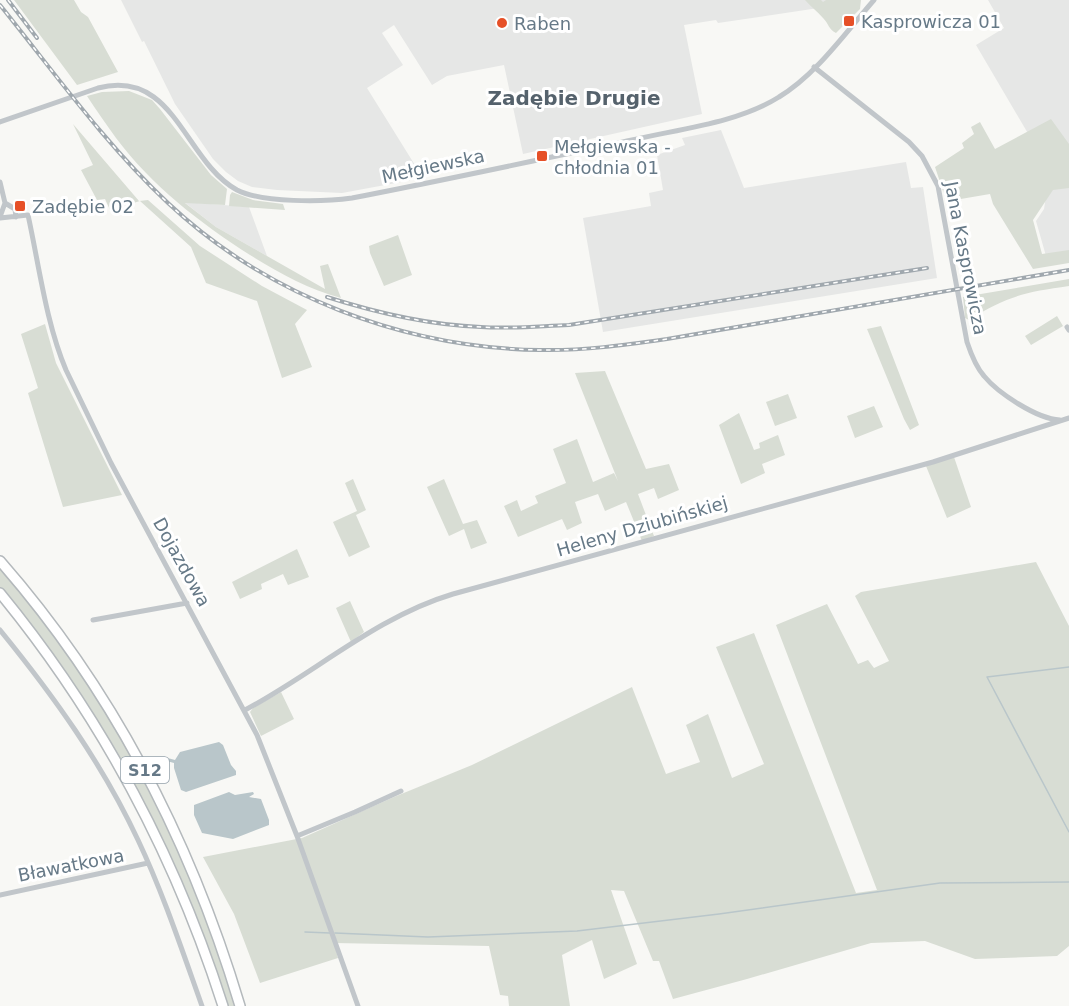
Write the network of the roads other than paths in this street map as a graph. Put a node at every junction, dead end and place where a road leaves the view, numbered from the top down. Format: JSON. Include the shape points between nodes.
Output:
{"nodes":[{"id":1,"x":871,"y":1,"type":"edge"},
{"id":2,"x":814,"y":68,"type":"junction"},
{"id":3,"x":0,"y":122,"type":"edge"},
{"id":4,"x":0,"y":182,"type":"edge"},
{"id":5,"x":5,"y":203,"type":"junction"},
{"id":6,"x":16,"y":217,"type":"junction"},
{"id":7,"x":0,"y":218,"type":"edge"},
{"id":8,"x":1040,"y":415,"type":"junction"},
{"id":9,"x":1066,"y":419,"type":"edge"},
{"id":10,"x":1036,"y":430,"type":"junction"},
{"id":11,"x":0,"y":561,"type":"edge"},
{"id":12,"x":0,"y":593,"type":"edge"},
{"id":13,"x":187,"y":603,"type":"junction"},
{"id":14,"x":93,"y":620,"type":"dead end"},
{"id":15,"x":0,"y":630,"type":"edge"},
{"id":16,"x":2,"y":637,"type":"edge"},
{"id":17,"x":244,"y":710,"type":"junction"},
{"id":18,"x":401,"y":791,"type":"dead end"},
{"id":19,"x":297,"y":836,"type":"junction"},
{"id":20,"x":148,"y":863,"type":"junction"},
{"id":21,"x":0,"y":895,"type":"edge"},
{"id":22,"x":202,"y":1006,"type":"edge"},
{"id":23,"x":224,"y":1006,"type":"edge"},
{"id":24,"x":240,"y":1006,"type":"edge"},
{"id":25,"x":358,"y":1006,"type":"edge"}],
"edges":[{"from":1,"to":2,"type":"street","name":"Mełgiewska"},
{"from":2,"to":3,"type":"street","name":"Mełgiewska","via":[[775,100],[731,118],[334,200],[266,198],[236,189],[208,165],[164,105],[133,86],[98,88]]},
{"from":2,"to":8,"type":"street","name":"Jana Kasprowicza","via":[[915,147],[928,165],[941,196],[972,357],[992,385]]},
{"from":4,"to":5,"type":"street"},
{"from":5,"to":6,"type":"street","via":[[15,208]]},
{"from":5,"to":7,"type":"street"},
{"from":6,"to":7,"type":"street"},
{"from":6,"to":13,"type":"street","name":"Dojazdowa","via":[[28,215],[60,357],[111,463]]},
{"from":8,"to":9,"type":"street","name":"Jana Kasprowicza"},
{"from":8,"to":10,"type":"street","via":[[1041,423]]},
{"from":9,"to":10,"type":"street","name":"Heleny Dziubińskiej"},
{"from":10,"to":17,"type":"street","name":"Heleny Dziubińskiej","via":[[424,604],[399,615]]},
{"from":11,"to":24,"type":"highway","number":"S12","via":[[85,671],[153,785],[204,898]]},
{"from":12,"to":23,"type":"highway","number":"S12","via":[[67,682],[128,781],[182,893]]},
{"from":13,"to":14,"type":"street"},
{"from":13,"to":17,"type":"street","name":"Dojazdowa"},
{"from":15,"to":16,"type":"street"},
{"from":16,"to":20,"type":"street","via":[[73,724]]},
{"from":17,"to":19,"type":"street","name":"Dojazdowa"},
{"from":18,"to":19,"type":"street"},
{"from":19,"to":25,"type":"street","name":"Dojazdowa"},
{"from":20,"to":21,"type":"street","name":"Bławatkowa"},
{"from":20,"to":22,"type":"street"}]}
